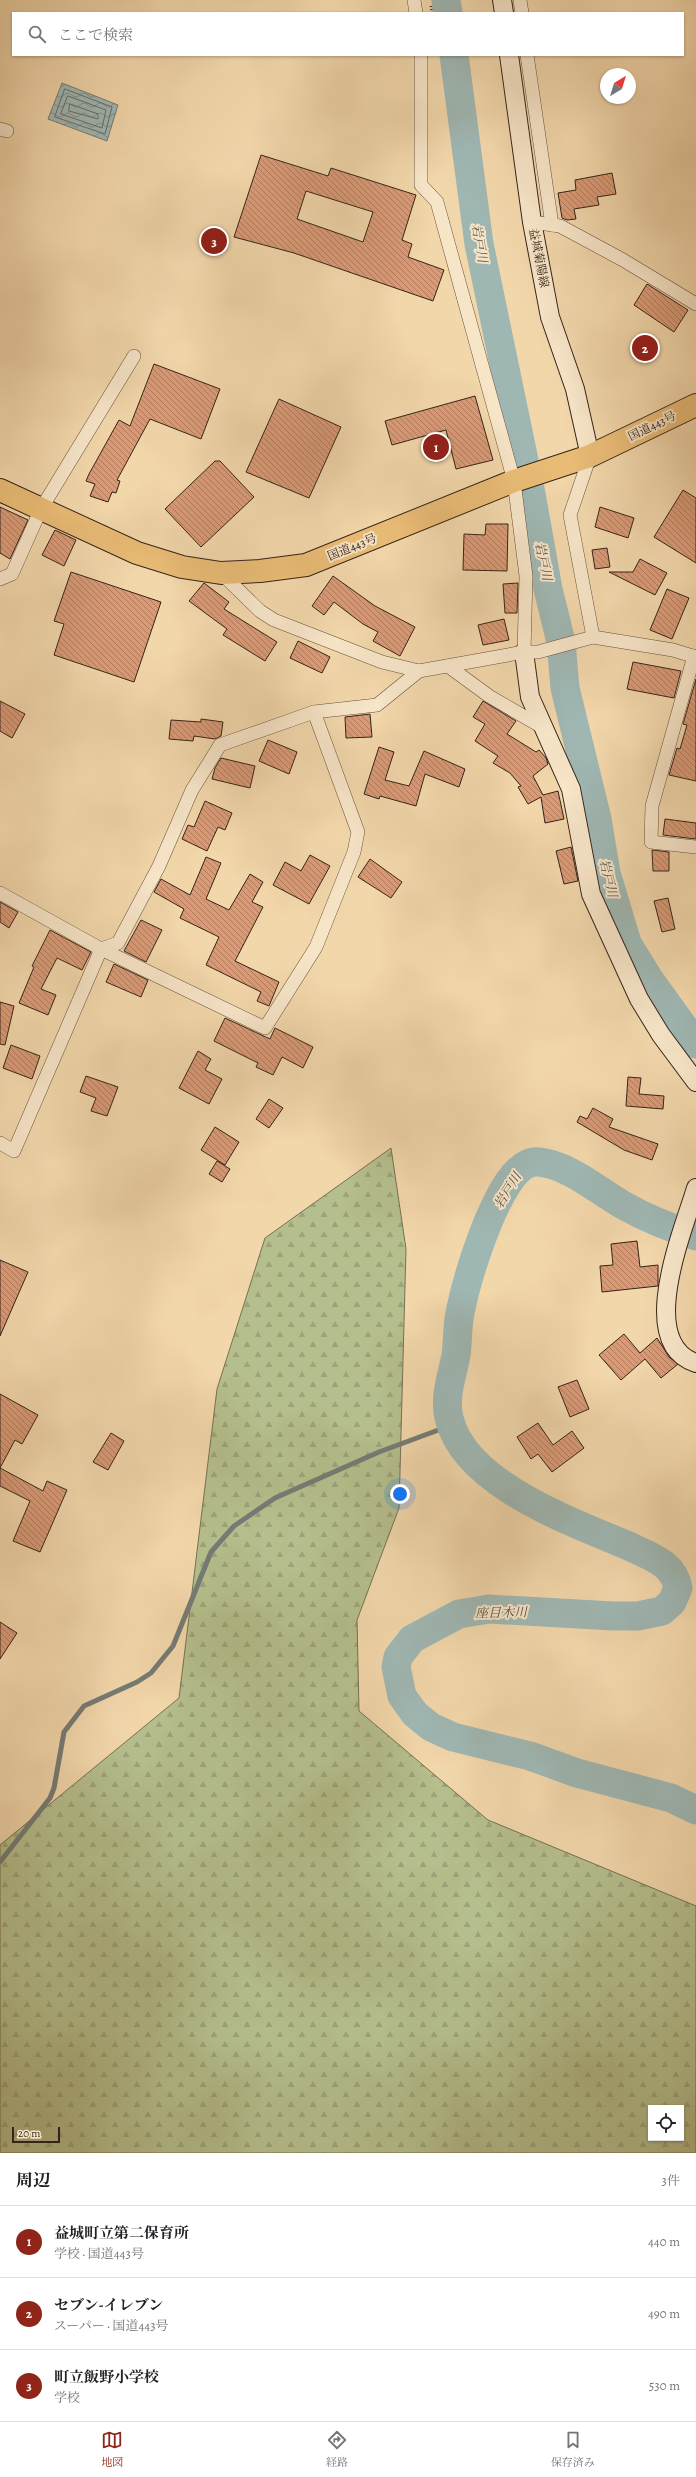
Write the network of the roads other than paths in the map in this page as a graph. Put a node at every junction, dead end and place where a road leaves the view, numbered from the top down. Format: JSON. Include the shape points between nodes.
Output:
{"nodes":[{"id":1,"x":414,"y":0,"type":"edge"},
{"id":2,"x":502,"y":0,"type":"edge"},
{"id":3,"x":520,"y":0,"type":"edge"},
{"id":4,"x":416,"y":12,"type":"edge"},
{"id":5,"x":504,"y":12,"type":"edge"},
{"id":6,"x":522,"y":12,"type":"edge"},
{"id":7,"x":421,"y":56,"type":"edge"},
{"id":8,"x":509,"y":56,"type":"edge"},
{"id":9,"x":528,"y":56,"type":"edge"},
{"id":10,"x":532,"y":222,"type":"junction"},
{"id":11,"x":552,"y":225,"type":"junction"},
{"id":12,"x":696,"y":304,"type":"edge"},
{"id":13,"x":134,"y":356,"type":"dead end"},
{"id":14,"x":696,"y":405,"type":"edge"},
{"id":15,"x":580,"y":459,"type":"junction"},
{"id":16,"x":514,"y":481,"type":"junction"},
{"id":17,"x":0,"y":490,"type":"edge"},
{"id":18,"x":41,"y":509,"type":"junction"},
{"id":19,"x":221,"y":573,"type":"junction"},
{"id":20,"x":0,"y":579,"type":"edge"},
{"id":21,"x":593,"y":637,"type":"junction"},
{"id":22,"x":531,"y":652,"type":"junction"},
{"id":23,"x":695,"y":657,"type":"edge"},
{"id":24,"x":448,"y":666,"type":"junction"},
{"id":25,"x":419,"y":671,"type":"junction"},
{"id":26,"x":314,"y":712,"type":"junction"},
{"id":27,"x":542,"y":726,"type":"junction"},
{"id":28,"x":696,"y":847,"type":"edge"},
{"id":29,"x":0,"y":893,"type":"edge"},
{"id":30,"x":101,"y":949,"type":"junction"},
{"id":31,"x":696,"y":1082,"type":"edge"},
{"id":32,"x":0,"y":1143,"type":"edge"},
{"id":33,"x":696,"y":1188,"type":"edge"},
{"id":34,"x":696,"y":1363,"type":"edge"}],
"edges":[{"from":1,"to":4,"type":"street"},
{"from":2,"to":5,"type":"street"},
{"from":3,"to":6,"type":"street"},
{"from":7,"to":16,"type":"street","via":[[421,185],[437,202]]},
{"from":8,"to":10,"type":"street","name":"益城菊陽線"},
{"from":9,"to":11,"type":"street"},
{"from":10,"to":11,"type":"street"},
{"from":10,"to":15,"type":"street","name":"益城菊陽線","via":[[550,317],[575,390]]},
{"from":11,"to":12,"type":"street","via":[[560,226],[623,260]]},
{"from":13,"to":18,"type":"street"},
{"from":14,"to":15,"type":"highway","name":"国道443号"},
{"from":15,"to":16,"type":"highway","name":"国道443号"},
{"from":15,"to":21,"type":"street","via":[[570,515]]},
{"from":16,"to":19,"type":"highway","name":"国道443号","via":[[306,565]]},
{"from":16,"to":22,"type":"street","via":[[526,576]]},
{"from":17,"to":18,"type":"highway","name":"国道443号"},
{"from":18,"to":19,"type":"highway","name":"国道443号","via":[[137,553],[182,568]]},
{"from":18,"to":20,"type":"street","via":[[12,574]]},
{"from":19,"to":25,"type":"street","via":[[260,611],[274,620],[382,662]]},
{"from":21,"to":22,"type":"street"},
{"from":21,"to":23,"type":"street","via":[[673,650]]},
{"from":22,"to":24,"type":"street"},
{"from":22,"to":27,"type":"street","via":[[530,697]]},
{"from":23,"to":28,"type":"street","via":[[652,806],[651,842]]},
{"from":24,"to":25,"type":"street"},
{"from":24,"to":27,"type":"street","via":[[489,696]]},
{"from":25,"to":26,"type":"street","via":[[377,705]]},
{"from":26,"to":30,"type":"street","via":[[220,745],[192,790],[159,866],[118,943]]},
{"from":26,"to":30,"type":"street","via":[[358,832],[354,852],[316,947],[265,1028]]},
{"from":27,"to":31,"type":"street","via":[[570,789],[591,894],[614,948],[639,999],[661,1035]]},
{"from":29,"to":30,"type":"street"},
{"from":30,"to":32,"type":"street","via":[[14,1151]]},
{"from":33,"to":34,"type":"street","via":[[667,1288],[664,1315],[669,1339]]}]}
